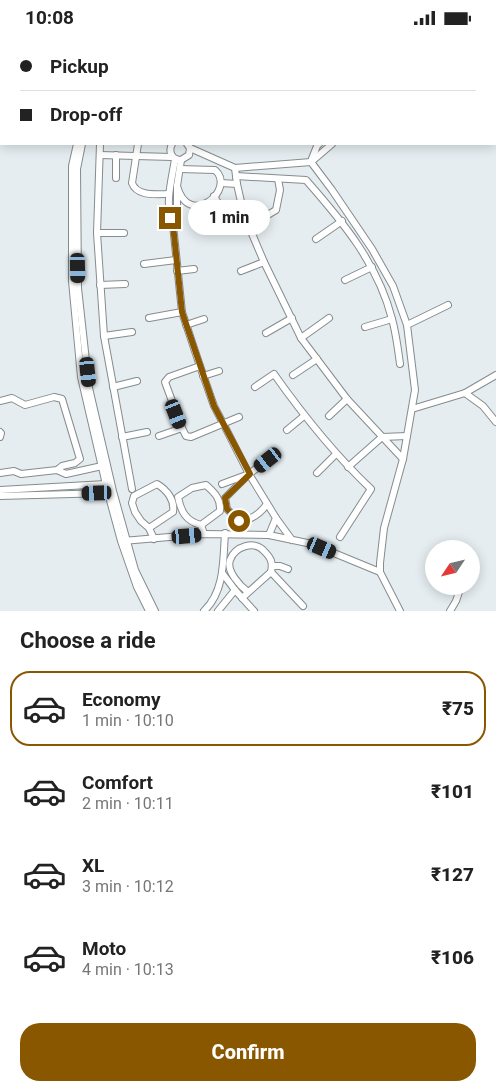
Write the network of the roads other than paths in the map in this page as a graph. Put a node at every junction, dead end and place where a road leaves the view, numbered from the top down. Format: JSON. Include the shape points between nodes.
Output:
{"nodes":[{"id":1,"x":77,"y":145,"type":"edge"},
{"id":2,"x":82,"y":145,"type":"edge"},
{"id":3,"x":100,"y":145,"type":"edge"},
{"id":4,"x":138,"y":145,"type":"edge"},
{"id":5,"x":172,"y":145,"type":"edge"},
{"id":6,"x":318,"y":145,"type":"edge"},
{"id":7,"x":331,"y":145,"type":"edge"},
{"id":8,"x":188,"y":146,"type":"edge"},
{"id":9,"x":100,"y":155,"type":"junction"},
{"id":10,"x":116,"y":155,"type":"junction"},
{"id":11,"x":137,"y":155,"type":"junction"},
{"id":12,"x":176,"y":158,"type":"junction"},
{"id":13,"x":311,"y":162,"type":"junction"},
{"id":14,"x":236,"y":168,"type":"junction"},
{"id":15,"x":180,"y":169,"type":"junction"},
{"id":16,"x":236,"y":176,"type":"junction"},
{"id":17,"x":116,"y":178,"type":"dead end"},
{"id":18,"x":278,"y":179,"type":"junction"},
{"id":19,"x":221,"y":183,"type":"junction"},
{"id":20,"x":237,"y":184,"type":"junction"},
{"id":21,"x":177,"y":186,"type":"junction"},
{"id":22,"x":169,"y":195,"type":"junction"},
{"id":23,"x":214,"y":196,"type":"junction"},
{"id":24,"x":225,"y":215,"type":"dead end"},
{"id":25,"x":246,"y":220,"type":"junction"},
{"id":26,"x":342,"y":221,"type":"junction"},
{"id":27,"x":173,"y":225,"type":"junction"},
{"id":28,"x":97,"y":233,"type":"junction"},
{"id":29,"x":124,"y":233,"type":"dead end"},
{"id":30,"x":316,"y":239,"type":"dead end"},
{"id":31,"x":176,"y":260,"type":"junction"},
{"id":32,"x":264,"y":262,"type":"junction"},
{"id":33,"x":144,"y":264,"type":"dead end"},
{"id":34,"x":372,"y":267,"type":"junction"},
{"id":35,"x":194,"y":269,"type":"dead end"},
{"id":36,"x":177,"y":271,"type":"junction"},
{"id":37,"x":241,"y":271,"type":"dead end"},
{"id":38,"x":345,"y":280,"type":"dead end"},
{"id":39,"x":125,"y":283,"type":"dead end"},
{"id":40,"x":100,"y":285,"type":"junction"},
{"id":41,"x":448,"y":305,"type":"dead end"},
{"id":42,"x":182,"y":312,"type":"junction"},
{"id":43,"x":149,"y":318,"type":"dead end"},
{"id":44,"x":292,"y":318,"type":"junction"},
{"id":45,"x":330,"y":318,"type":"dead end"},
{"id":46,"x":204,"y":319,"type":"dead end"},
{"id":47,"x":392,"y":319,"type":"junction"},
{"id":48,"x":186,"y":325,"type":"junction"},
{"id":49,"x":407,"y":325,"type":"junction"},
{"id":50,"x":365,"y":327,"type":"dead end"},
{"id":51,"x":132,"y":332,"type":"dead end"},
{"id":52,"x":266,"y":333,"type":"dead end"},
{"id":53,"x":104,"y":336,"type":"junction"},
{"id":54,"x":301,"y":338,"type":"junction"},
{"id":55,"x":317,"y":359,"type":"junction"},
{"id":56,"x":400,"y":364,"type":"dead end"},
{"id":57,"x":200,"y":366,"type":"junction"},
{"id":58,"x":218,"y":371,"type":"dead end"},
{"id":59,"x":292,"y":375,"type":"dead end"},
{"id":60,"x":496,"y":375,"type":"edge"},
{"id":61,"x":204,"y":376,"type":"junction"},
{"id":62,"x":137,"y":381,"type":"dead end"},
{"id":63,"x":113,"y":387,"type":"junction"},
{"id":64,"x":255,"y":387,"type":"dead end"},
{"id":65,"x":464,"y":393,"type":"junction"},
{"id":66,"x":347,"y":399,"type":"junction"},
{"id":67,"x":0,"y":401,"type":"edge"},
{"id":68,"x":412,"y":409,"type":"junction"},
{"id":69,"x":304,"y":416,"type":"junction"},
{"id":70,"x":329,"y":416,"type":"dead end"},
{"id":71,"x":239,"y":417,"type":"dead end"},
{"id":72,"x":496,"y":422,"type":"edge"},
{"id":73,"x":223,"y":423,"type":"junction"},
{"id":74,"x":182,"y":428,"type":"junction"},
{"id":75,"x":287,"y":430,"type":"dead end"},
{"id":76,"x":0,"y":432,"type":"edge"},
{"id":77,"x":147,"y":432,"type":"dead end"},
{"id":78,"x":159,"y":436,"type":"dead end"},
{"id":79,"x":407,"y":436,"type":"junction"},
{"id":80,"x":0,"y":437,"type":"edge"},
{"id":81,"x":122,"y":437,"type":"junction"},
{"id":82,"x":382,"y":437,"type":"junction"},
{"id":83,"x":336,"y":454,"type":"junction"},
{"id":84,"x":402,"y":459,"type":"junction"},
{"id":85,"x":268,"y":460,"type":"dead end"},
{"id":86,"x":102,"y":466,"type":"junction"},
{"id":87,"x":348,"y":467,"type":"junction"},
{"id":88,"x":57,"y":470,"type":"junction"},
{"id":89,"x":0,"y":473,"type":"edge"},
{"id":90,"x":317,"y":473,"type":"dead end"},
{"id":91,"x":250,"y":474,"type":"junction"},
{"id":92,"x":106,"y":484,"type":"junction"},
{"id":93,"x":222,"y":484,"type":"dead end"},
{"id":94,"x":132,"y":489,"type":"dead end"},
{"id":95,"x":0,"y":490,"type":"edge"},
{"id":96,"x":108,"y":493,"type":"junction"},
{"id":97,"x":0,"y":496,"type":"edge"},
{"id":98,"x":268,"y":504,"type":"junction"},
{"id":99,"x":276,"y":519,"type":"junction"},
{"id":100,"x":201,"y":525,"type":"junction"},
{"id":101,"x":149,"y":528,"type":"junction"},
{"id":102,"x":225,"y":533,"type":"junction"},
{"id":103,"x":204,"y":534,"type":"junction"},
{"id":104,"x":269,"y":535,"type":"junction"},
{"id":105,"x":340,"y":537,"type":"dead end"},
{"id":106,"x":154,"y":539,"type":"junction"},
{"id":107,"x":292,"y":540,"type":"junction"},
{"id":108,"x":124,"y":541,"type":"junction"},
{"id":109,"x":272,"y":569,"type":"junction"},
{"id":110,"x":288,"y":569,"type":"dead end"},
{"id":111,"x":380,"y":572,"type":"junction"},
{"id":112,"x":222,"y":574,"type":"junction"},
{"id":113,"x":235,"y":590,"type":"junction"},
{"id":114,"x":248,"y":592,"type":"junction"},
{"id":115,"x":458,"y":595,"type":"edge"},
{"id":116,"x":242,"y":598,"type":"junction"},
{"id":117,"x":303,"y":606,"type":"dead end"},
{"id":118,"x":149,"y":611,"type":"edge"},
{"id":119,"x":155,"y":611,"type":"edge"},
{"id":120,"x":204,"y":611,"type":"edge"},
{"id":121,"x":218,"y":611,"type":"edge"},
{"id":122,"x":254,"y":611,"type":"edge"},
{"id":123,"x":400,"y":611,"type":"edge"},
{"id":124,"x":450,"y":611,"type":"edge"}],
"edges":[{"from":1,"to":86,"type":"street","via":[[72,167],[72,281],[81,377]]},
{"from":2,"to":108,"type":"street","via":[[77,169],[78,288],[89,389]]},
{"from":3,"to":9,"type":"street"},
{"from":4,"to":11,"type":"street"},
{"from":5,"to":12,"type":"street","via":[[170,151]]},
{"from":6,"to":13,"type":"street"},
{"from":7,"to":13,"type":"street"},
{"from":8,"to":12,"type":"street","via":[[187,157]]},
{"from":8,"to":14,"type":"street"},
{"from":9,"to":10,"type":"street"},
{"from":9,"to":28,"type":"street"},
{"from":10,"to":11,"type":"street"},
{"from":10,"to":17,"type":"street"},
{"from":11,"to":12,"type":"street"},
{"from":11,"to":22,"type":"street","via":[[132,183],[136,191]]},
{"from":12,"to":15,"type":"street"},
{"from":12,"to":22,"type":"street"},
{"from":13,"to":14,"type":"street"},
{"from":13,"to":49,"type":"street","via":[[372,249],[393,286]]},
{"from":14,"to":16,"type":"street"},
{"from":15,"to":19,"type":"street","via":[[215,170]]},
{"from":15,"to":21,"type":"street"},
{"from":16,"to":18,"type":"street"},
{"from":16,"to":20,"type":"street"},
{"from":18,"to":25,"type":"street","via":[[280,190],[276,210],[266,216]]},
{"from":18,"to":26,"type":"street","via":[[306,180]]},
{"from":19,"to":20,"type":"street"},
{"from":19,"to":23,"type":"street"},
{"from":20,"to":25,"type":"street"},
{"from":21,"to":23,"type":"street","via":[[183,200],[197,207]]},
{"from":21,"to":27,"type":"street","via":[[177,219]]},
{"from":22,"to":27,"type":"street"},
{"from":23,"to":24,"type":"street"},
{"from":25,"to":32,"type":"street"},
{"from":26,"to":30,"type":"street"},
{"from":26,"to":34,"type":"street"},
{"from":27,"to":31,"type":"street"},
{"from":28,"to":29,"type":"street"},
{"from":28,"to":40,"type":"street"},
{"from":31,"to":33,"type":"street"},
{"from":31,"to":36,"type":"street"},
{"from":32,"to":37,"type":"street"},
{"from":32,"to":44,"type":"street"},
{"from":34,"to":38,"type":"street"},
{"from":34,"to":47,"type":"street"},
{"from":35,"to":36,"type":"street"},
{"from":36,"to":42,"type":"street"},
{"from":39,"to":40,"type":"street"},
{"from":40,"to":53,"type":"street"},
{"from":41,"to":49,"type":"street"},
{"from":42,"to":43,"type":"street"},
{"from":42,"to":48,"type":"street"},
{"from":44,"to":52,"type":"street"},
{"from":44,"to":54,"type":"street"},
{"from":45,"to":54,"type":"street"},
{"from":46,"to":48,"type":"street"},
{"from":47,"to":50,"type":"street"},
{"from":47,"to":56,"type":"street"},
{"from":48,"to":57,"type":"street"},
{"from":49,"to":68,"type":"street","via":[[416,391]]},
{"from":51,"to":53,"type":"street"},
{"from":53,"to":63,"type":"street"},
{"from":54,"to":55,"type":"street"},
{"from":55,"to":59,"type":"street"},
{"from":55,"to":66,"type":"street"},
{"from":57,"to":61,"type":"street"},
{"from":57,"to":74,"type":"street","via":[[169,377],[165,382]]},
{"from":58,"to":61,"type":"street"},
{"from":60,"to":65,"type":"street"},
{"from":61,"to":73,"type":"street"},
{"from":62,"to":63,"type":"street"},
{"from":63,"to":81,"type":"street"},
{"from":64,"to":69,"type":"street","via":[[274,374]]},
{"from":65,"to":68,"type":"street"},
{"from":65,"to":72,"type":"street","via":[[483,406]]},
{"from":66,"to":70,"type":"street"},
{"from":66,"to":82,"type":"street"},
{"from":67,"to":88,"type":"street","via":[[12,398],[25,405],[54,397],[62,399],[80,459]]},
{"from":68,"to":79,"type":"street"},
{"from":69,"to":75,"type":"street"},
{"from":69,"to":83,"type":"street"},
{"from":71,"to":73,"type":"street"},
{"from":73,"to":74,"type":"street","via":[[188,437]]},
{"from":73,"to":91,"type":"street"},
{"from":74,"to":78,"type":"street"},
{"from":76,"to":80,"type":"street"},
{"from":77,"to":81,"type":"street"},
{"from":79,"to":82,"type":"street"},
{"from":79,"to":84,"type":"street"},
{"from":81,"to":94,"type":"street"},
{"from":82,"to":84,"type":"street"},
{"from":82,"to":87,"type":"street"},
{"from":83,"to":87,"type":"street"},
{"from":83,"to":90,"type":"street"},
{"from":84,"to":111,"type":"street","via":[[384,528]]},
{"from":85,"to":91,"type":"street"},
{"from":86,"to":88,"type":"street","via":[[66,474]]},
{"from":86,"to":92,"type":"street"},
{"from":87,"to":105,"type":"street","via":[[371,489]]},
{"from":88,"to":89,"type":"street"},
{"from":91,"to":93,"type":"street"},
{"from":91,"to":98,"type":"street"},
{"from":91,"to":98,"type":"street","via":[[225,498],[227,509],[239,521],[248,521]]},
{"from":92,"to":95,"type":"street"},
{"from":92,"to":96,"type":"street"},
{"from":96,"to":97,"type":"street"},
{"from":96,"to":108,"type":"street"},
{"from":98,"to":99,"type":"street"},
{"from":99,"to":104,"type":"street"},
{"from":99,"to":107,"type":"street"},
{"from":100,"to":100,"type":"street","via":[[220,511],[215,493],[206,485],[178,497],[184,516]]},
{"from":100,"to":103,"type":"street"},
{"from":101,"to":101,"type":"street","via":[[135,513],[132,503],[134,496],[157,484],[166,489],[174,505],[173,512]]},
{"from":101,"to":106,"type":"street"},
{"from":102,"to":103,"type":"street"},
{"from":102,"to":104,"type":"street"},
{"from":102,"to":112,"type":"street"},
{"from":103,"to":106,"type":"street"},
{"from":104,"to":107,"type":"street"},
{"from":106,"to":108,"type":"street"},
{"from":107,"to":111,"type":"street","via":[[312,544]]},
{"from":108,"to":118,"type":"street"},
{"from":108,"to":119,"type":"street"},
{"from":109,"to":110,"type":"street","via":[[280,566]]},
{"from":109,"to":114,"type":"street"},
{"from":109,"to":114,"type":"street","via":[[271,558],[254,543],[235,553],[230,560],[230,568]]},
{"from":109,"to":117,"type":"street"},
{"from":111,"to":123,"type":"street"},
{"from":112,"to":113,"type":"street"},
{"from":112,"to":120,"type":"street","via":[[218,589]]},
{"from":113,"to":116,"type":"street"},
{"from":113,"to":121,"type":"street"},
{"from":114,"to":116,"type":"street"},
{"from":115,"to":124,"type":"street"},
{"from":116,"to":122,"type":"street"}]}
